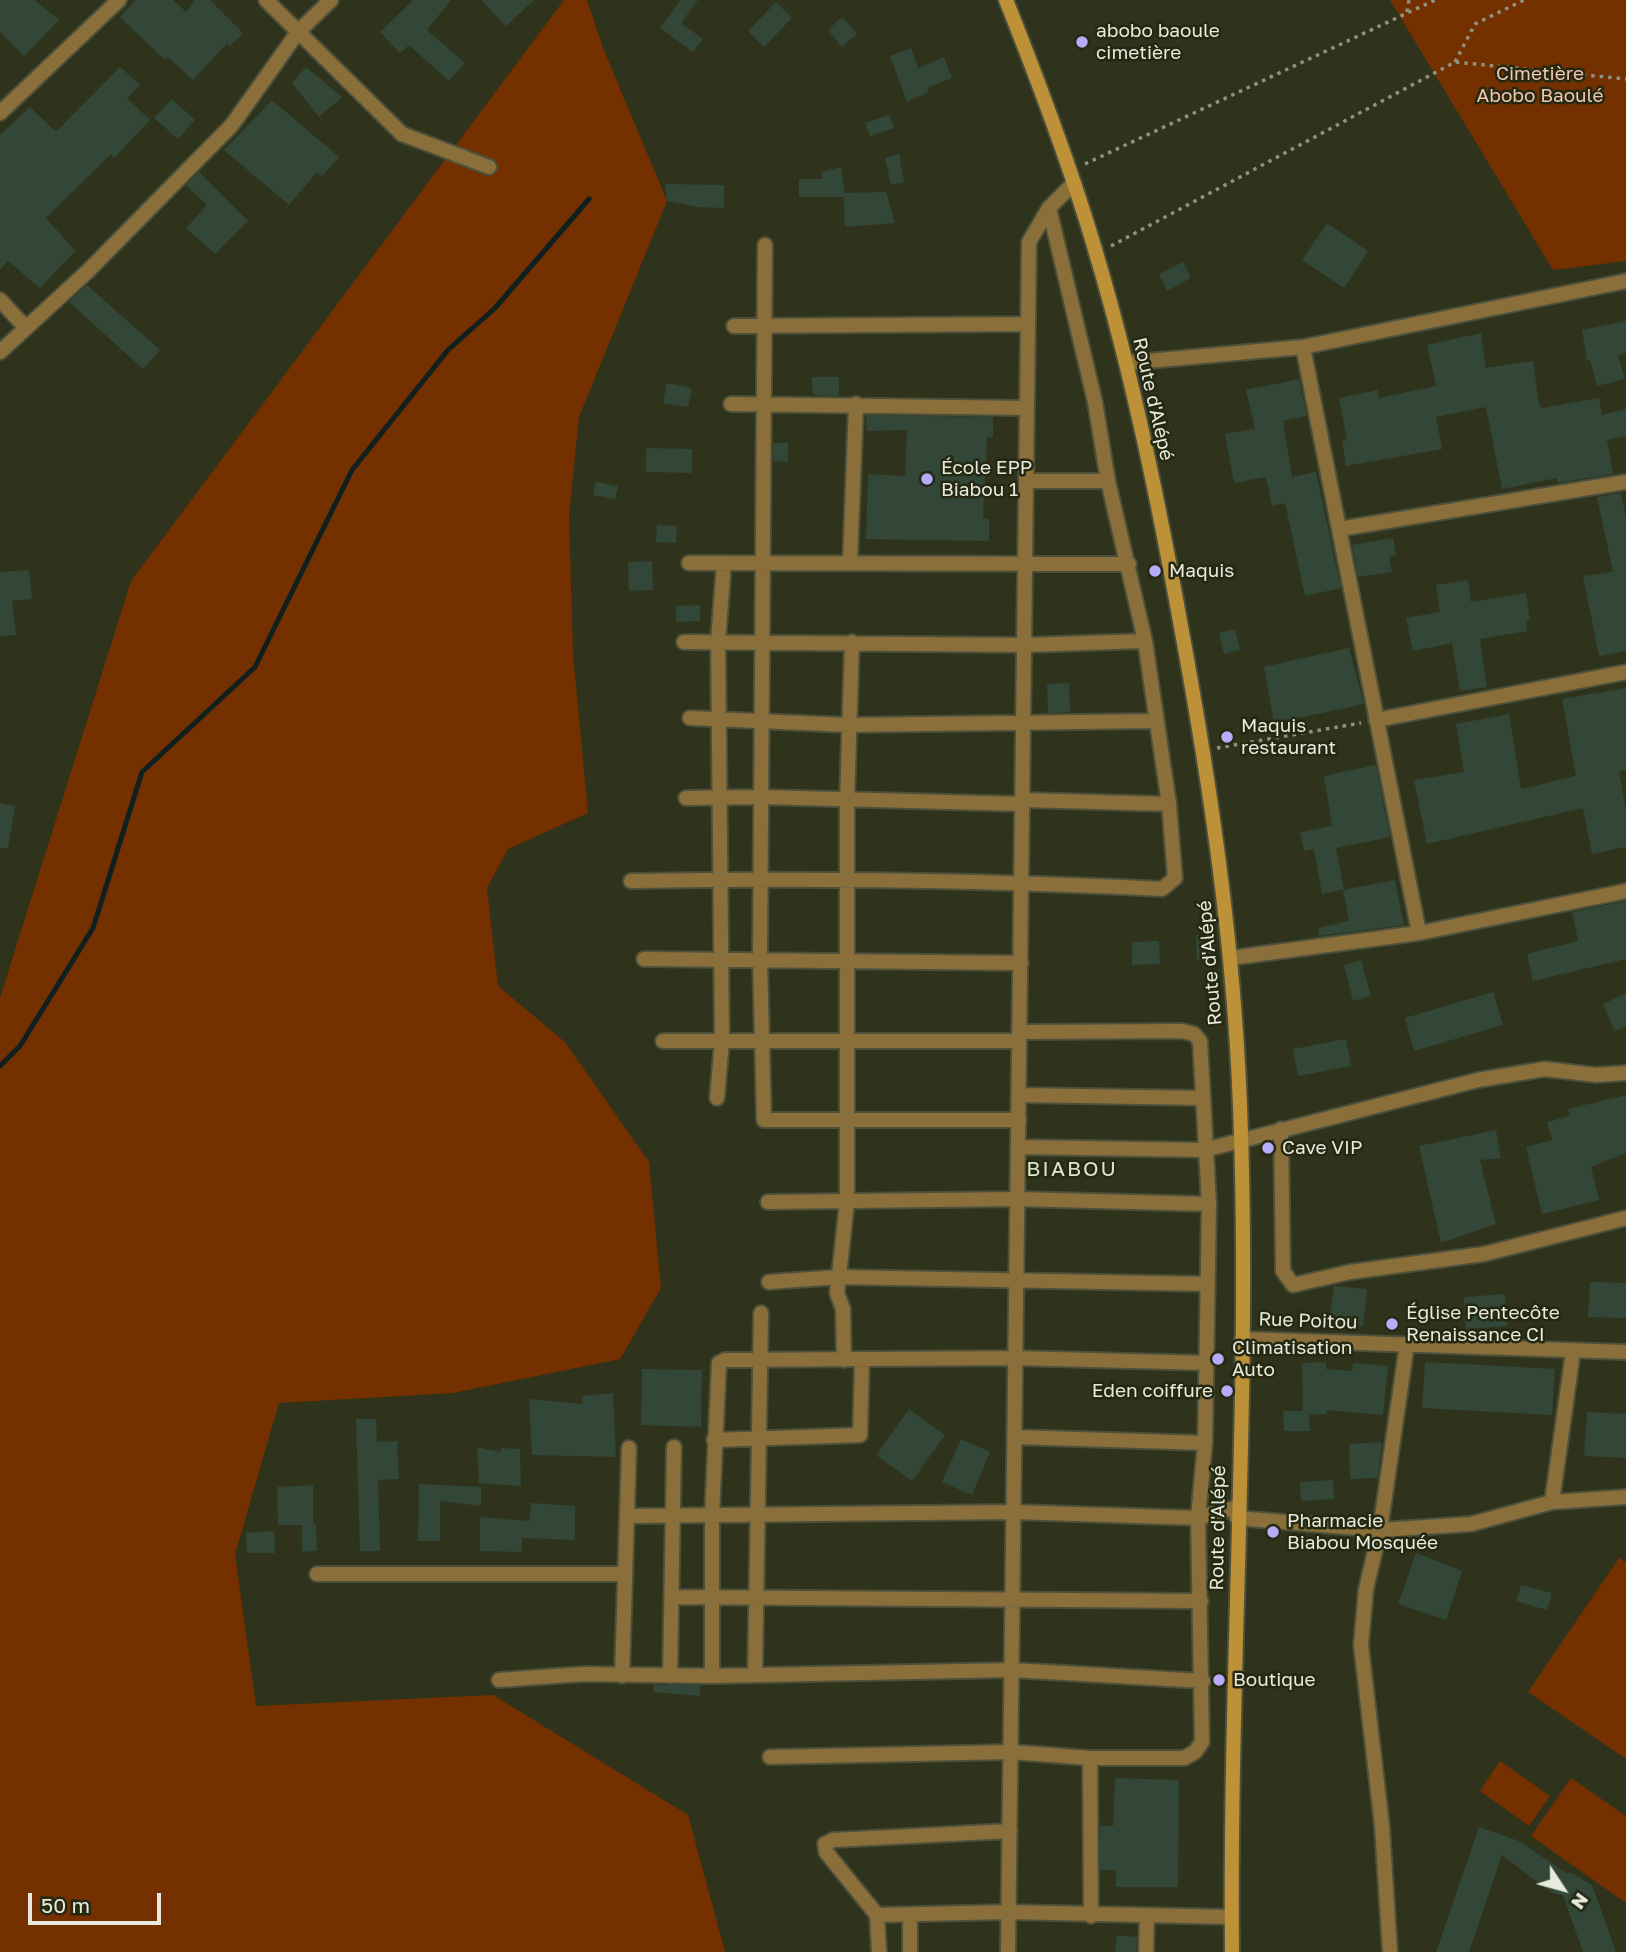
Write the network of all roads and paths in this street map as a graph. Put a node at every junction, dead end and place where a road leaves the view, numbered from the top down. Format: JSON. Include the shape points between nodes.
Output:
{"nodes":[{"id":1,"x":119,"y":0,"type":"edge"},
{"id":2,"x":266,"y":0,"type":"edge"},
{"id":3,"x":331,"y":0,"type":"edge"},
{"id":4,"x":1006,"y":0,"type":"edge"},
{"id":5,"x":1409,"y":0,"type":"edge"},
{"id":6,"x":1435,"y":0,"type":"edge"},
{"id":7,"x":1524,"y":0,"type":"edge"},
{"id":8,"x":1407,"y":12,"type":"junction"},
{"id":9,"x":298,"y":32,"type":"junction"},
{"id":10,"x":1455,"y":62,"type":"junction"},
{"id":11,"x":1626,"y":79,"type":"edge"},
{"id":12,"x":0,"y":113,"type":"edge"},
{"id":13,"x":489,"y":167,"type":"dead end"},
{"id":14,"x":1072,"y":177,"type":"junction"},
{"id":15,"x":1049,"y":208,"type":"junction"},
{"id":16,"x":765,"y":246,"type":"dead end"},
{"id":17,"x":1097,"y":254,"type":"junction"},
{"id":18,"x":1626,"y":281,"type":"edge"},
{"id":19,"x":0,"y":300,"type":"edge"},
{"id":20,"x":1028,"y":324,"type":"junction"},
{"id":21,"x":734,"y":326,"type":"dead end"},
{"id":22,"x":765,"y":327,"type":"junction"},
{"id":23,"x":26,"y":328,"type":"junction"},
{"id":24,"x":1303,"y":347,"type":"junction"},
{"id":25,"x":0,"y":352,"type":"edge"},
{"id":26,"x":1126,"y":363,"type":"junction"},
{"id":27,"x":731,"y":404,"type":"dead end"},
{"id":28,"x":856,"y":404,"type":"junction"},
{"id":29,"x":765,"y":405,"type":"junction"},
{"id":30,"x":1027,"y":408,"type":"junction"},
{"id":31,"x":1026,"y":481,"type":"junction"},
{"id":32,"x":1108,"y":481,"type":"junction"},
{"id":33,"x":1626,"y":482,"type":"edge"},
{"id":34,"x":1339,"y":529,"type":"junction"},
{"id":35,"x":1025,"y":561,"type":"junction"},
{"id":36,"x":850,"y":562,"type":"junction"},
{"id":37,"x":689,"y":563,"type":"dead end"},
{"id":38,"x":724,"y":563,"type":"junction"},
{"id":39,"x":765,"y":564,"type":"junction"},
{"id":40,"x":1129,"y":564,"type":"junction"},
{"id":41,"x":764,"y":641,"type":"junction"},
{"id":42,"x":1145,"y":641,"type":"junction"},
{"id":43,"x":684,"y":642,"type":"dead end"},
{"id":44,"x":718,"y":642,"type":"junction"},
{"id":45,"x":852,"y":642,"type":"junction"},
{"id":46,"x":1024,"y":645,"type":"junction"},
{"id":47,"x":1626,"y":672,"type":"edge"},
{"id":48,"x":690,"y":718,"type":"dead end"},
{"id":49,"x":719,"y":719,"type":"junction"},
{"id":50,"x":1376,"y":720,"type":"junction"},
{"id":51,"x":761,"y":721,"type":"junction"},
{"id":52,"x":1154,"y":721,"type":"junction"},
{"id":53,"x":1024,"y":722,"type":"junction"},
{"id":54,"x":848,"y":724,"type":"junction"},
{"id":55,"x":1204,"y":750,"type":"junction"},
{"id":56,"x":762,"y":797,"type":"junction"},
{"id":57,"x":720,"y":798,"type":"junction"},
{"id":58,"x":685,"y":799,"type":"dead end"},
{"id":59,"x":847,"y":801,"type":"junction"},
{"id":60,"x":1022,"y":802,"type":"junction"},
{"id":61,"x":1169,"y":804,"type":"junction"},
{"id":62,"x":762,"y":879,"type":"junction"},
{"id":63,"x":719,"y":880,"type":"junction"},
{"id":64,"x":631,"y":881,"type":"dead end"},
{"id":65,"x":847,"y":881,"type":"junction"},
{"id":66,"x":1021,"y":882,"type":"junction"},
{"id":67,"x":1626,"y":891,"type":"edge"},
{"id":68,"x":1419,"y":933,"type":"junction"},
{"id":69,"x":720,"y":958,"type":"junction"},
{"id":70,"x":760,"y":958,"type":"junction"},
{"id":71,"x":1230,"y":958,"type":"junction"},
{"id":72,"x":644,"y":959,"type":"dead end"},
{"id":73,"x":846,"y":961,"type":"junction"},
{"id":74,"x":1021,"y":963,"type":"junction"},
{"id":75,"x":1019,"y":1036,"type":"junction"},
{"id":76,"x":663,"y":1041,"type":"dead end"},
{"id":77,"x":722,"y":1041,"type":"junction"},
{"id":78,"x":765,"y":1041,"type":"junction"},
{"id":79,"x":849,"y":1041,"type":"junction"},
{"id":80,"x":1626,"y":1073,"type":"edge"},
{"id":81,"x":1019,"y":1096,"type":"junction"},
{"id":82,"x":718,"y":1098,"type":"dead end"},
{"id":83,"x":1202,"y":1098,"type":"junction"},
{"id":84,"x":846,"y":1120,"type":"junction"},
{"id":85,"x":1018,"y":1120,"type":"junction"},
{"id":86,"x":1281,"y":1129,"type":"junction"},
{"id":87,"x":1241,"y":1139,"type":"junction"},
{"id":88,"x":1018,"y":1147,"type":"junction"},
{"id":89,"x":1204,"y":1150,"type":"junction"},
{"id":90,"x":1017,"y":1199,"type":"junction"},
{"id":91,"x":768,"y":1202,"type":"dead end"},
{"id":92,"x":847,"y":1202,"type":"junction"},
{"id":93,"x":1209,"y":1204,"type":"junction"},
{"id":94,"x":1626,"y":1218,"type":"edge"},
{"id":95,"x":839,"y":1277,"type":"junction"},
{"id":96,"x":1017,"y":1280,"type":"junction"},
{"id":97,"x":769,"y":1282,"type":"dead end"},
{"id":98,"x":1208,"y":1284,"type":"junction"},
{"id":99,"x":761,"y":1313,"type":"dead end"},
{"id":100,"x":1242,"y":1339,"type":"junction"},
{"id":101,"x":1407,"y":1343,"type":"junction"},
{"id":102,"x":1573,"y":1352,"type":"junction"},
{"id":103,"x":1626,"y":1352,"type":"edge"},
{"id":104,"x":1016,"y":1359,"type":"junction"},
{"id":105,"x":759,"y":1360,"type":"junction"},
{"id":106,"x":844,"y":1360,"type":"junction"},
{"id":107,"x":862,"y":1361,"type":"junction"},
{"id":108,"x":1207,"y":1363,"type":"junction"},
{"id":109,"x":758,"y":1437,"type":"junction"},
{"id":110,"x":1014,"y":1437,"type":"junction"},
{"id":111,"x":714,"y":1440,"type":"junction"},
{"id":112,"x":1205,"y":1443,"type":"junction"},
{"id":113,"x":674,"y":1447,"type":"dead end"},
{"id":114,"x":629,"y":1448,"type":"dead end"},
{"id":115,"x":1626,"y":1497,"type":"edge"},
{"id":116,"x":1552,"y":1502,"type":"junction"},
{"id":117,"x":1013,"y":1512,"type":"junction"},
{"id":118,"x":1237,"y":1512,"type":"junction"},
{"id":119,"x":712,"y":1515,"type":"junction"},
{"id":120,"x":628,"y":1516,"type":"junction"},
{"id":121,"x":671,"y":1516,"type":"junction"},
{"id":122,"x":757,"y":1516,"type":"junction"},
{"id":123,"x":1198,"y":1518,"type":"junction"},
{"id":124,"x":1380,"y":1530,"type":"junction"},
{"id":125,"x":317,"y":1574,"type":"dead end"},
{"id":126,"x":624,"y":1574,"type":"junction"},
{"id":127,"x":715,"y":1596,"type":"junction"},
{"id":128,"x":672,"y":1597,"type":"junction"},
{"id":129,"x":756,"y":1597,"type":"junction"},
{"id":130,"x":1012,"y":1599,"type":"junction"},
{"id":131,"x":1201,"y":1601,"type":"junction"},
{"id":132,"x":1012,"y":1670,"type":"junction"},
{"id":133,"x":755,"y":1674,"type":"junction"},
{"id":134,"x":622,"y":1676,"type":"junction"},
{"id":135,"x":670,"y":1676,"type":"junction"},
{"id":136,"x":712,"y":1676,"type":"junction"},
{"id":137,"x":499,"y":1680,"type":"dead end"},
{"id":138,"x":1203,"y":1681,"type":"junction"},
{"id":139,"x":1011,"y":1752,"type":"junction"},
{"id":140,"x":770,"y":1757,"type":"dead end"},
{"id":141,"x":1090,"y":1758,"type":"junction"},
{"id":142,"x":1010,"y":1831,"type":"junction"},
{"id":143,"x":1008,"y":1912,"type":"junction"},
{"id":144,"x":877,"y":1915,"type":"junction"},
{"id":145,"x":1091,"y":1916,"type":"junction"},
{"id":146,"x":1147,"y":1916,"type":"junction"},
{"id":147,"x":910,"y":1917,"type":"junction"},
{"id":148,"x":1231,"y":1917,"type":"junction"},
{"id":149,"x":879,"y":1952,"type":"edge"},
{"id":150,"x":910,"y":1952,"type":"edge"},
{"id":151,"x":1008,"y":1952,"type":"edge"},
{"id":152,"x":1146,"y":1952,"type":"edge"},
{"id":153,"x":1232,"y":1952,"type":"edge"},
{"id":154,"x":1390,"y":1952,"type":"edge"}],
"edges":[{"from":1,"to":12,"type":"street"},
{"from":2,"to":9,"type":"street"},
{"from":3,"to":9,"type":"street"},
{"from":4,"to":14,"type":"main road","name":"Route d'Alépé"},
{"from":5,"to":8,"type":"path"},
{"from":6,"to":8,"type":"path"},
{"from":7,"to":10,"type":"path","via":[[1475,24]]},
{"from":8,"to":14,"type":"path"},
{"from":9,"to":13,"type":"street","via":[[402,134]]},
{"from":9,"to":23,"type":"street","via":[[232,125]]},
{"from":10,"to":11,"type":"path"},
{"from":10,"to":17,"type":"path"},
{"from":14,"to":15,"type":"street"},
{"from":14,"to":17,"type":"main road","name":"Route d'Alépé"},
{"from":15,"to":20,"type":"street","via":[[1029,242]]},
{"from":15,"to":32,"type":"street"},
{"from":16,"to":22,"type":"street"},
{"from":17,"to":26,"type":"main road","name":"Route d'Alépé"},
{"from":18,"to":24,"type":"street"},
{"from":19,"to":23,"type":"street"},
{"from":20,"to":22,"type":"street"},
{"from":20,"to":30,"type":"street"},
{"from":21,"to":22,"type":"street"},
{"from":22,"to":29,"type":"street"},
{"from":23,"to":25,"type":"street"},
{"from":24,"to":26,"type":"street"},
{"from":24,"to":34,"type":"street"},
{"from":26,"to":55,"type":"main road","name":"Route d'Alépé"},
{"from":27,"to":29,"type":"street"},
{"from":28,"to":29,"type":"street"},
{"from":28,"to":30,"type":"street"},
{"from":28,"to":36,"type":"street"},
{"from":29,"to":39,"type":"street"},
{"from":30,"to":31,"type":"street"},
{"from":31,"to":32,"type":"street"},
{"from":31,"to":35,"type":"street"},
{"from":32,"to":40,"type":"street"},
{"from":33,"to":34,"type":"street"},
{"from":34,"to":50,"type":"street"},
{"from":35,"to":36,"type":"street"},
{"from":35,"to":40,"type":"street"},
{"from":35,"to":46,"type":"street"},
{"from":36,"to":39,"type":"street"},
{"from":37,"to":38,"type":"street"},
{"from":38,"to":39,"type":"street"},
{"from":38,"to":44,"type":"street"},
{"from":39,"to":41,"type":"street"},
{"from":40,"to":42,"type":"street"},
{"from":41,"to":44,"type":"street"},
{"from":41,"to":45,"type":"street"},
{"from":41,"to":51,"type":"street"},
{"from":42,"to":46,"type":"street"},
{"from":42,"to":52,"type":"street"},
{"from":43,"to":44,"type":"street"},
{"from":44,"to":49,"type":"street"},
{"from":45,"to":46,"type":"street"},
{"from":45,"to":54,"type":"street"},
{"from":46,"to":53,"type":"street"},
{"from":47,"to":50,"type":"street"},
{"from":48,"to":49,"type":"street"},
{"from":49,"to":51,"type":"street"},
{"from":49,"to":57,"type":"street"},
{"from":50,"to":55,"type":"path"},
{"from":50,"to":68,"type":"street"},
{"from":51,"to":54,"type":"street"},
{"from":51,"to":56,"type":"street"},
{"from":52,"to":53,"type":"street"},
{"from":52,"to":61,"type":"street"},
{"from":53,"to":54,"type":"street"},
{"from":53,"to":60,"type":"street"},
{"from":54,"to":59,"type":"street"},
{"from":55,"to":71,"type":"main road","name":"Route d'Alépé"},
{"from":56,"to":57,"type":"street"},
{"from":56,"to":59,"type":"street"},
{"from":56,"to":62,"type":"street"},
{"from":57,"to":58,"type":"street"},
{"from":57,"to":63,"type":"street"},
{"from":59,"to":60,"type":"street"},
{"from":59,"to":65,"type":"street"},
{"from":60,"to":61,"type":"street"},
{"from":60,"to":66,"type":"street"},
{"from":61,"to":66,"type":"street","via":[[1175,878],[1162,890]]},
{"from":62,"to":63,"type":"street"},
{"from":62,"to":65,"type":"street"},
{"from":62,"to":70,"type":"street"},
{"from":63,"to":64,"type":"street"},
{"from":63,"to":69,"type":"street"},
{"from":65,"to":66,"type":"street"},
{"from":65,"to":73,"type":"street"},
{"from":66,"to":74,"type":"street"},
{"from":67,"to":68,"type":"street"},
{"from":68,"to":71,"type":"street"},
{"from":69,"to":70,"type":"street"},
{"from":69,"to":72,"type":"street"},
{"from":69,"to":77,"type":"street"},
{"from":70,"to":73,"type":"street"},
{"from":70,"to":78,"type":"street"},
{"from":71,"to":87,"type":"main road","name":"Route d'Alépé"},
{"from":73,"to":74,"type":"street"},
{"from":73,"to":79,"type":"street"},
{"from":74,"to":75,"type":"street"},
{"from":75,"to":79,"type":"street"},
{"from":75,"to":81,"type":"street"},
{"from":75,"to":83,"type":"street","via":[[1194,1034],[1199,1041]]},
{"from":76,"to":77,"type":"street"},
{"from":77,"to":78,"type":"street"},
{"from":77,"to":82,"type":"street"},
{"from":78,"to":79,"type":"street"},
{"from":78,"to":84,"type":"street","via":[[764,1120]]},
{"from":79,"to":84,"type":"street"},
{"from":80,"to":86,"type":"street","via":[[1545,1069],[1478,1080]]},
{"from":81,"to":83,"type":"street"},
{"from":81,"to":85,"type":"street"},
{"from":83,"to":89,"type":"street"},
{"from":84,"to":85,"type":"street"},
{"from":84,"to":92,"type":"street"},
{"from":85,"to":88,"type":"street"},
{"from":86,"to":87,"type":"street"},
{"from":86,"to":94,"type":"street","via":[[1283,1271],[1293,1285],[1350,1272],[1484,1254]]},
{"from":87,"to":89,"type":"street"},
{"from":87,"to":100,"type":"main road","name":"Route d'Alépé"},
{"from":88,"to":89,"type":"street"},
{"from":88,"to":90,"type":"street"},
{"from":89,"to":93,"type":"street"},
{"from":90,"to":92,"type":"street"},
{"from":90,"to":93,"type":"street"},
{"from":90,"to":96,"type":"street"},
{"from":91,"to":92,"type":"street"},
{"from":92,"to":95,"type":"street"},
{"from":93,"to":98,"type":"street"},
{"from":95,"to":96,"type":"street"},
{"from":95,"to":97,"type":"street"},
{"from":95,"to":106,"type":"street"},
{"from":96,"to":98,"type":"street"},
{"from":96,"to":104,"type":"street"},
{"from":98,"to":108,"type":"street"},
{"from":99,"to":105,"type":"street"},
{"from":100,"to":101,"type":"street","name":"Rue Poitou"},
{"from":100,"to":118,"type":"main road","name":"Route d'Alépé"},
{"from":101,"to":102,"type":"street","name":"Rue Poitou"},
{"from":101,"to":124,"type":"street"},
{"from":102,"to":103,"type":"street","name":"Rue Poitou"},
{"from":102,"to":116,"type":"street"},
{"from":104,"to":107,"type":"street"},
{"from":104,"to":108,"type":"street"},
{"from":104,"to":110,"type":"street"},
{"from":105,"to":106,"type":"street"},
{"from":105,"to":109,"type":"street"},
{"from":105,"to":111,"type":"street","via":[[719,1363]]},
{"from":106,"to":107,"type":"street"},
{"from":107,"to":109,"type":"street","via":[[860,1435]]},
{"from":108,"to":112,"type":"street"},
{"from":109,"to":111,"type":"street"},
{"from":109,"to":122,"type":"street"},
{"from":110,"to":112,"type":"street"},
{"from":110,"to":117,"type":"street"},
{"from":111,"to":119,"type":"street"},
{"from":112,"to":123,"type":"street"},
{"from":113,"to":121,"type":"street"},
{"from":114,"to":120,"type":"street"},
{"from":115,"to":116,"type":"street"},
{"from":116,"to":124,"type":"street","via":[[1471,1524]]},
{"from":117,"to":122,"type":"street"},
{"from":117,"to":123,"type":"street"},
{"from":117,"to":130,"type":"street"},
{"from":118,"to":123,"type":"street"},
{"from":118,"to":124,"type":"street"},
{"from":118,"to":148,"type":"main road","name":"Route d'Alépé"},
{"from":119,"to":121,"type":"street"},
{"from":119,"to":122,"type":"street"},
{"from":119,"to":127,"type":"street"},
{"from":120,"to":121,"type":"street"},
{"from":120,"to":126,"type":"street"},
{"from":121,"to":128,"type":"street"},
{"from":122,"to":129,"type":"street"},
{"from":123,"to":131,"type":"street"},
{"from":124,"to":154,"type":"street","via":[[1366,1590],[1361,1644],[1382,1826]]},
{"from":125,"to":126,"type":"street"},
{"from":126,"to":134,"type":"street"},
{"from":127,"to":128,"type":"street"},
{"from":127,"to":129,"type":"street"},
{"from":127,"to":136,"type":"street"},
{"from":128,"to":135,"type":"street"},
{"from":129,"to":130,"type":"street"},
{"from":129,"to":133,"type":"street"},
{"from":130,"to":131,"type":"street"},
{"from":130,"to":132,"type":"street"},
{"from":131,"to":138,"type":"street"},
{"from":132,"to":133,"type":"street"},
{"from":132,"to":138,"type":"street"},
{"from":132,"to":139,"type":"street"},
{"from":133,"to":136,"type":"street"},
{"from":134,"to":135,"type":"street"},
{"from":134,"to":137,"type":"street"},
{"from":135,"to":136,"type":"street"},
{"from":138,"to":141,"type":"street","via":[[1202,1742],[1189,1756]]},
{"from":139,"to":140,"type":"street"},
{"from":139,"to":141,"type":"street"},
{"from":139,"to":142,"type":"street"},
{"from":141,"to":145,"type":"street"},
{"from":142,"to":143,"type":"street"},
{"from":142,"to":144,"type":"street","via":[[825,1844],[826,1852]]},
{"from":143,"to":145,"type":"street"},
{"from":143,"to":147,"type":"street"},
{"from":143,"to":151,"type":"street"},
{"from":144,"to":147,"type":"street"},
{"from":144,"to":149,"type":"street"},
{"from":145,"to":146,"type":"street"},
{"from":146,"to":148,"type":"street"},
{"from":146,"to":152,"type":"street"},
{"from":147,"to":150,"type":"street"},
{"from":148,"to":153,"type":"main road","name":"Route d'Alépé"}]}
